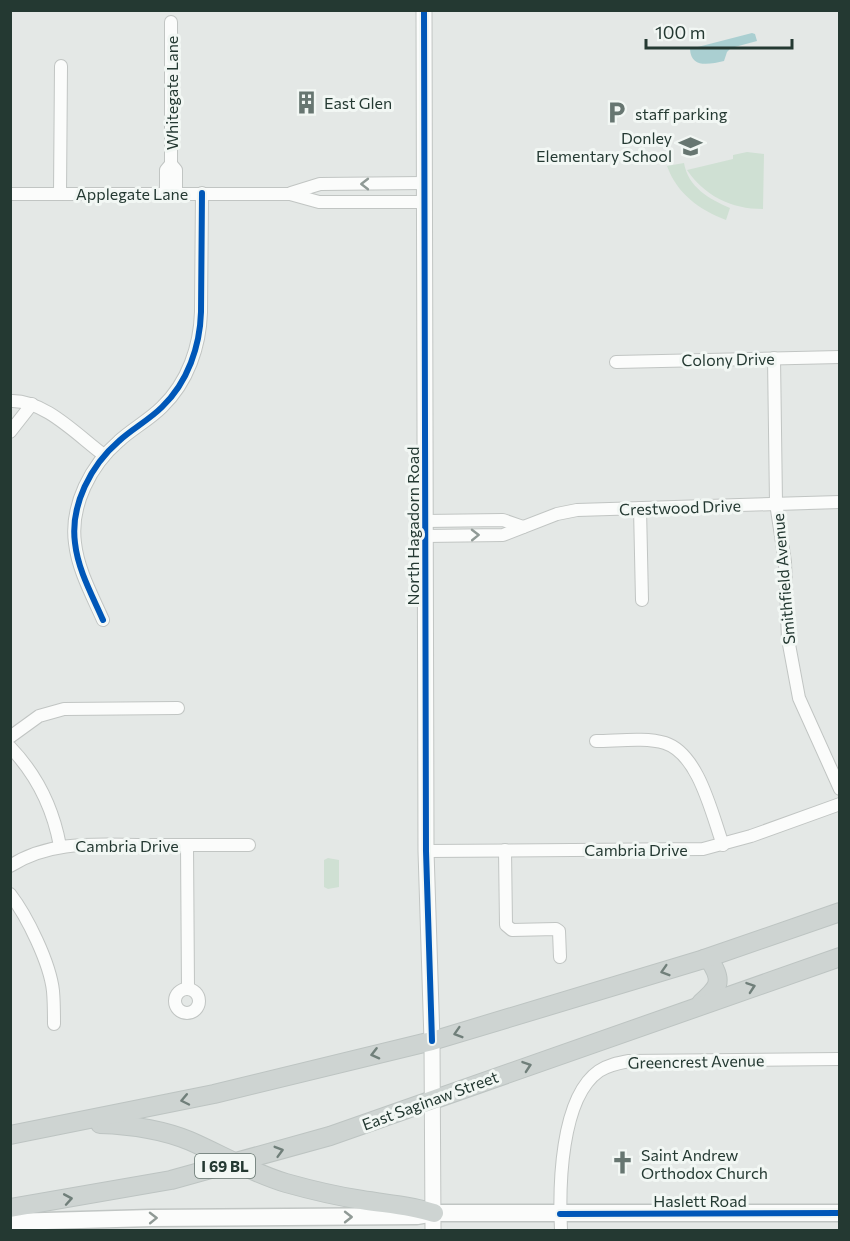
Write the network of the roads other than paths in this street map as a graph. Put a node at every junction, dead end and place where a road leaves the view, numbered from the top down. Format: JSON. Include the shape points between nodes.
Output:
{"nodes":[{"id":1,"x":424,"y":10,"type":"edge"},
{"id":2,"x":171,"y":22,"type":"dead end"},
{"id":3,"x":61,"y":66,"type":"dead end"},
{"id":4,"x":424,"y":183,"type":"junction"},
{"id":5,"x":171,"y":193,"type":"junction"},
{"id":6,"x":202,"y":193,"type":"junction"},
{"id":7,"x":10,"y":194,"type":"edge"},
{"id":8,"x":60,"y":194,"type":"junction"},
{"id":9,"x":290,"y":194,"type":"junction"},
{"id":10,"x":424,"y":202,"type":"junction"},
{"id":11,"x":840,"y":357,"type":"edge"},
{"id":12,"x":774,"y":358,"type":"junction"},
{"id":13,"x":616,"y":362,"type":"dead end"},
{"id":14,"x":10,"y":401,"type":"edge"},
{"id":15,"x":32,"y":404,"type":"junction"},
{"id":16,"x":10,"y":432,"type":"edge"},
{"id":17,"x":104,"y":455,"type":"junction"},
{"id":18,"x":840,"y":502,"type":"edge"},
{"id":19,"x":776,"y":503,"type":"junction"},
{"id":20,"x":640,"y":508,"type":"junction"},
{"id":21,"x":425,"y":529,"type":"junction"},
{"id":22,"x":642,"y":600,"type":"dead end"},
{"id":23,"x":103,"y":620,"type":"dead end"},
{"id":24,"x":178,"y":708,"type":"dead end"},
{"id":25,"x":10,"y":737,"type":"edge"},
{"id":26,"x":596,"y":741,"type":"dead end"},
{"id":27,"x":10,"y":747,"type":"edge"},
{"id":28,"x":840,"y":789,"type":"edge"},
{"id":29,"x":840,"y":804,"type":"edge"},
{"id":30,"x":187,"y":845,"type":"junction"},
{"id":31,"x":249,"y":845,"type":"dead end"},
{"id":32,"x":723,"y":845,"type":"junction"},
{"id":33,"x":60,"y":846,"type":"junction"},
{"id":34,"x":505,"y":850,"type":"junction"},
{"id":35,"x":426,"y":851,"type":"junction"},
{"id":36,"x":10,"y":866,"type":"edge"},
{"id":37,"x":10,"y":894,"type":"edge"},
{"id":38,"x":840,"y":912,"type":"edge"},
{"id":39,"x":560,"y":957,"type":"dead end"},
{"id":40,"x":840,"y":957,"type":"edge"},
{"id":41,"x":704,"y":959,"type":"junction"},
{"id":42,"x":188,"y":988,"type":"dead end"},
{"id":43,"x":700,"y":1005,"type":"junction"},
{"id":44,"x":54,"y":1024,"type":"dead end"},
{"id":45,"x":432,"y":1041,"type":"junction"},
{"id":46,"x":840,"y":1059,"type":"edge"},
{"id":47,"x":432,"y":1099,"type":"junction"},
{"id":48,"x":59,"y":1126,"type":"junction"},
{"id":49,"x":10,"y":1135,"type":"edge"},
{"id":50,"x":236,"y":1163,"type":"junction"},
{"id":51,"x":10,"y":1208,"type":"edge"},
{"id":52,"x":840,"y":1213,"type":"edge"},
{"id":53,"x":10,"y":1221,"type":"edge"},
{"id":54,"x":433,"y":1222,"type":"edge"},
{"id":55,"x":561,"y":1222,"type":"edge"}],
"edges":[{"from":1,"to":4,"type":"street","name":"North Hagadorn Road"},
{"from":2,"to":5,"type":"street","name":"Whitegate Lane","via":[[171,164],[176,170]]},
{"from":3,"to":8,"type":"street"},
{"from":4,"to":9,"type":"street","name":"Applegate Lane","one_way":true,"via":[[320,184]]},
{"from":4,"to":10,"type":"street","name":"North Hagadorn Road"},
{"from":5,"to":6,"type":"street","name":"Applegate Lane"},
{"from":5,"to":8,"type":"street","name":"Applegate Lane"},
{"from":6,"to":9,"type":"street","name":"Applegate Lane"},
{"from":6,"to":17,"type":"street","via":[[201,329],[196,350],[188,370],[163,407]]},
{"from":7,"to":8,"type":"street","name":"Applegate Lane"},
{"from":9,"to":10,"type":"street","name":"Applegate Lane","via":[[318,202]]},
{"from":10,"to":21,"type":"street","name":"North Hagadorn Road"},
{"from":11,"to":12,"type":"street","name":"Colony Drive"},
{"from":12,"to":13,"type":"street","name":"Colony Drive"},
{"from":12,"to":19,"type":"street","name":"Smithfield Avenue"},
{"from":14,"to":15,"type":"street"},
{"from":15,"to":16,"type":"street"},
{"from":15,"to":17,"type":"street","via":[[49,412]]},
{"from":17,"to":23,"type":"street","via":[[80,500],[74,531],[81,570]]},
{"from":18,"to":19,"type":"street","name":"Crestwood Drive"},
{"from":19,"to":20,"type":"street","name":"Crestwood Drive"},
{"from":19,"to":28,"type":"street","name":"Smithfield Avenue","via":[[785,562],[788,639],[799,698]]},
{"from":20,"to":21,"type":"street","name":"Crestwood Drive","via":[[577,510],[503,535]]},
{"from":20,"to":22,"type":"street"},
{"from":21,"to":35,"type":"street","name":"North Hagadorn Road"},
{"from":24,"to":25,"type":"street","via":[[64,709],[39,716]]},
{"from":26,"to":32,"type":"street","via":[[657,741],[676,748],[696,772]]},
{"from":27,"to":33,"type":"street","via":[[34,777],[48,803]]},
{"from":29,"to":32,"type":"street","name":"Cambria Drive"},
{"from":30,"to":31,"type":"street","name":"Cambria Drive"},
{"from":30,"to":33,"type":"street","name":"Cambria Drive"},
{"from":30,"to":42,"type":"street"},
{"from":32,"to":34,"type":"street","name":"Cambria Drive","via":[[704,849]]},
{"from":33,"to":36,"type":"street","name":"Cambria Drive"},
{"from":34,"to":35,"type":"street","name":"Cambria Drive"},
{"from":34,"to":39,"type":"street","via":[[506,925],[512,930],[556,929]]},
{"from":35,"to":45,"type":"street","name":"North Hagadorn Road"},
{"from":37,"to":44,"type":"street","via":[[30,926],[51,979]]},
{"from":38,"to":41,"type":"main road"},
{"from":43,"to":40,"type":"main road","name":"East Saginaw Street","number":"I 69 BL","one_way":true},
{"from":41,"to":43,"type":"main road","via":[[717,972],[718,981],[716,990]]},
{"from":41,"to":45,"type":"main road","one_way":true},
{"from":47,"to":43,"type":"main road","name":"East Saginaw Street","number":"I 69 BL","one_way":true},
{"from":45,"to":47,"type":"street","name":"North Hagadorn Road"},
{"from":45,"to":48,"type":"main road","one_way":true,"via":[[214,1094]]},
{"from":46,"to":55,"type":"street","name":"Greencrest Avenue","via":[[629,1061],[598,1071],[581,1095],[566,1133]]},
{"from":50,"to":47,"type":"main road","name":"East Saginaw Street","number":"I 69 BL","one_way":true,"via":[[330,1136]]},
{"from":47,"to":54,"type":"street","name":"North Hagadorn Road"},
{"from":48,"to":49,"type":"main road"},
{"from":48,"to":50,"type":"main road","via":[[145,1128],[188,1140]]},
{"from":51,"to":50,"type":"main road","name":"East Saginaw Street","number":"I 69 BL","one_way":true,"via":[[171,1180]]},
{"from":50,"to":54,"type":"main road","via":[[324,1193],[417,1208]]},
{"from":52,"to":55,"type":"main road","name":"Haslett Road"},
{"from":53,"to":54,"type":"main road","name":"Haslett Road","one_way":true,"via":[[417,1216]]},
{"from":54,"to":55,"type":"main road","name":"Haslett Road"}]}
